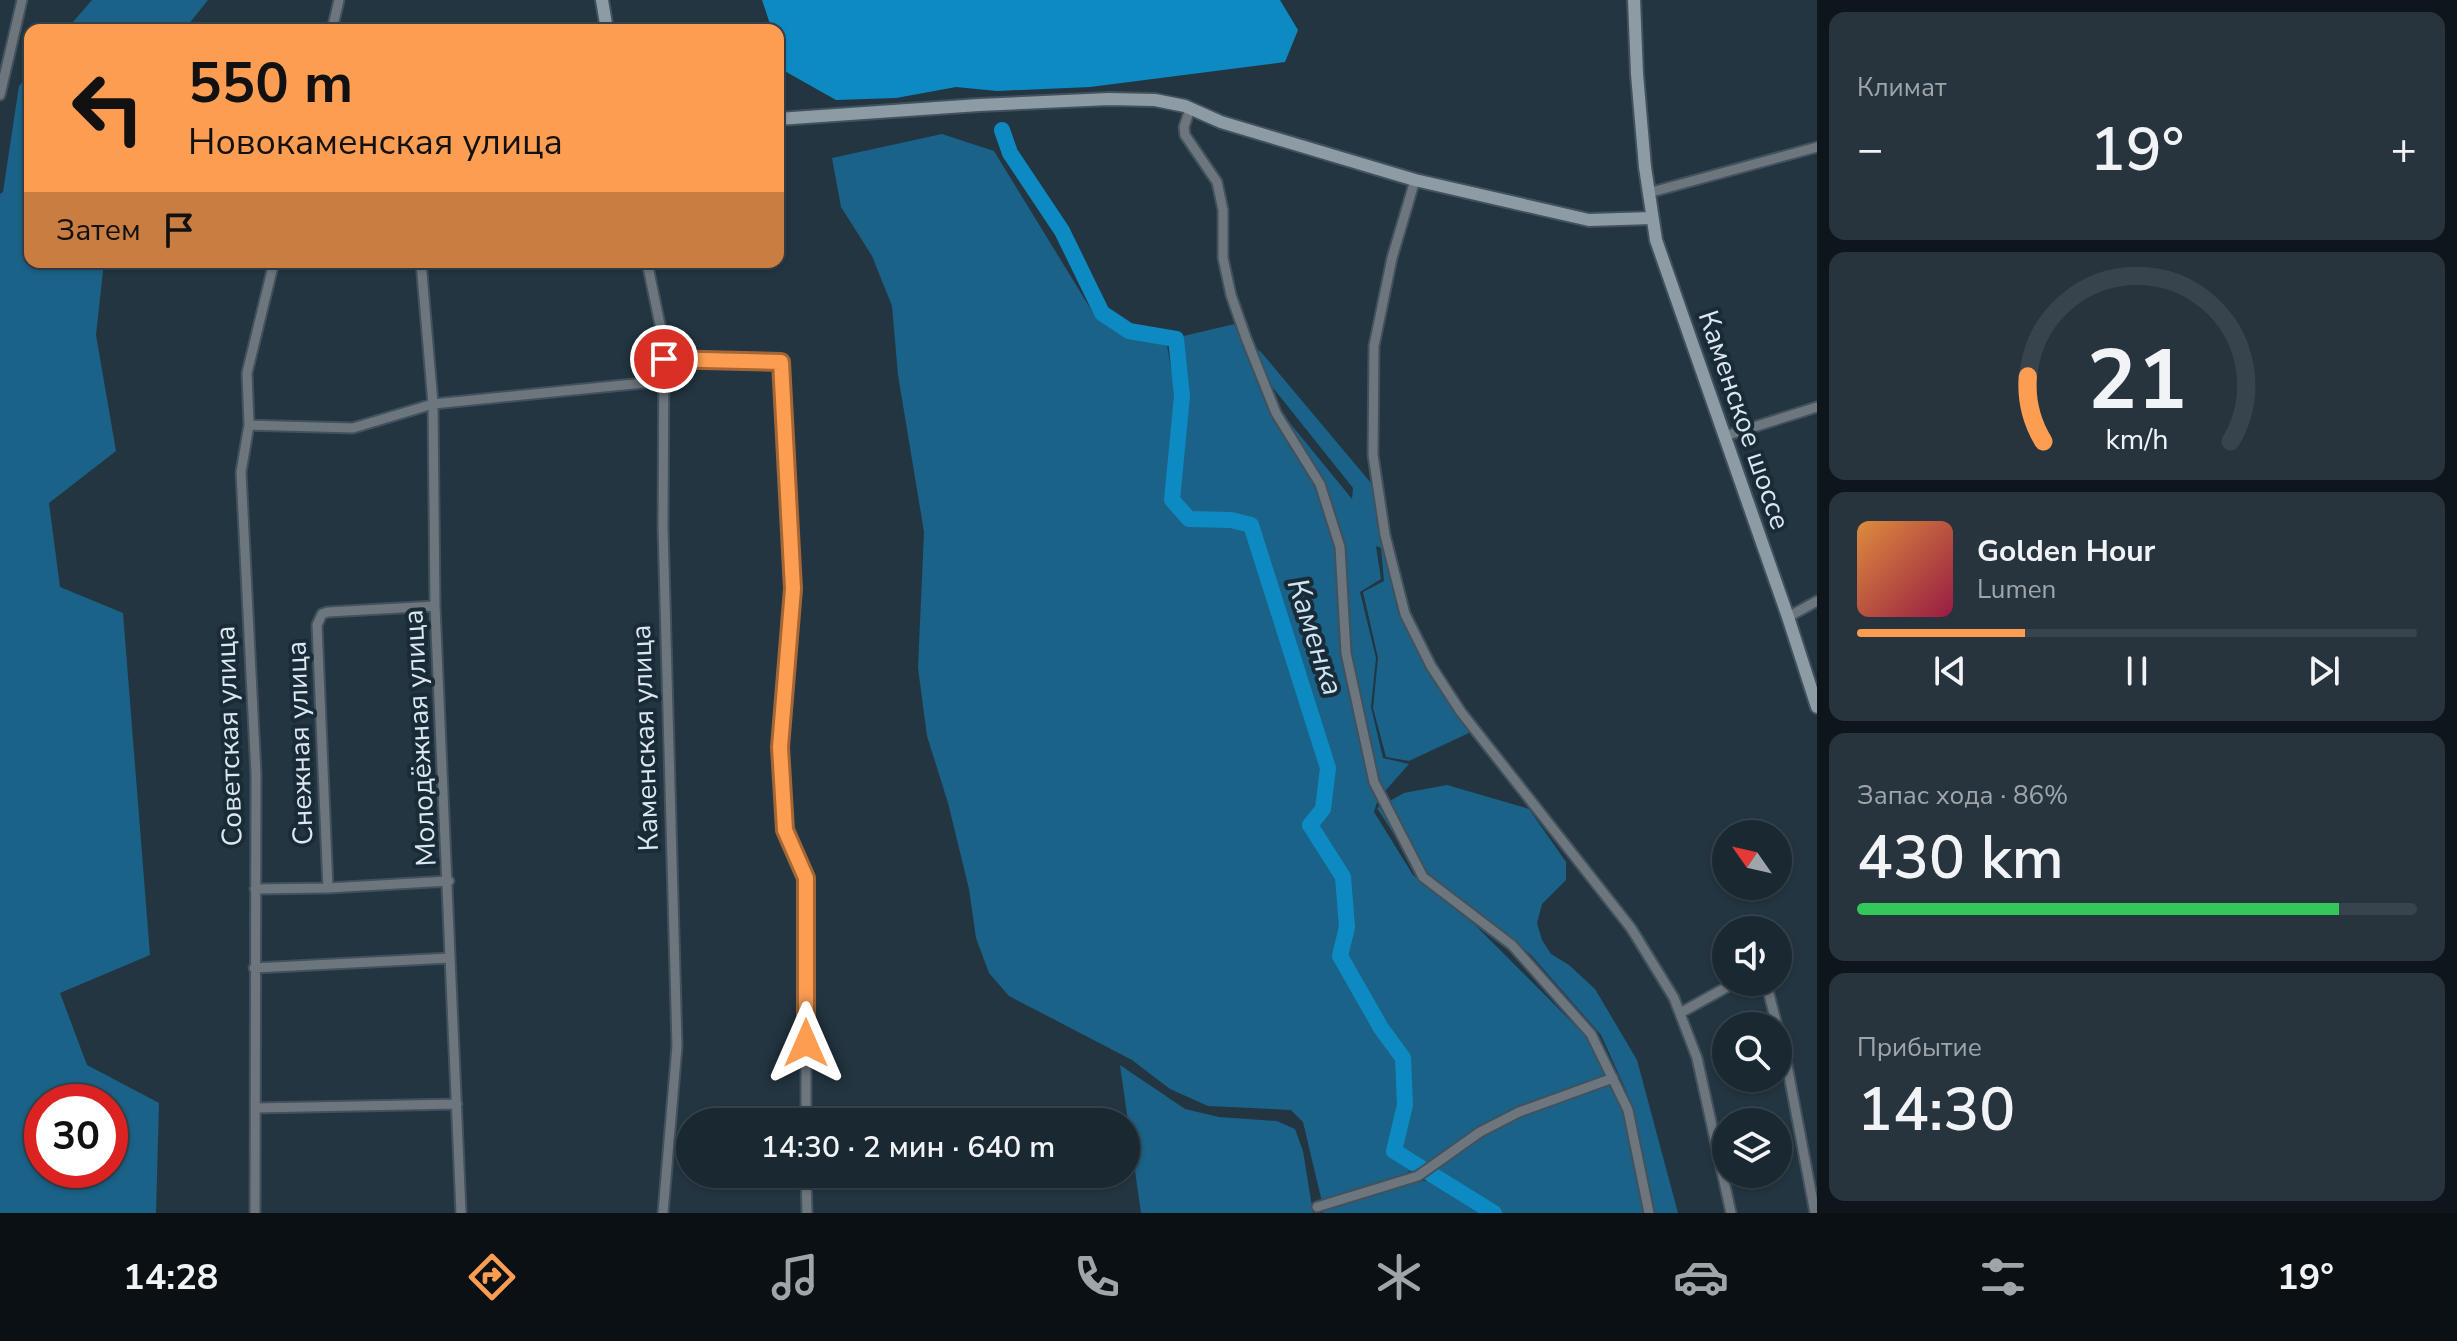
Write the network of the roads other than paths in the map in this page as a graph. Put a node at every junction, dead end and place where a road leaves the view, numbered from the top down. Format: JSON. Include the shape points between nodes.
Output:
{"nodes":[{"id":1,"x":22,"y":0,"type":"edge"},
{"id":2,"x":339,"y":0,"type":"edge"},
{"id":3,"x":602,"y":0,"type":"edge"},
{"id":4,"x":1634,"y":0,"type":"edge"},
{"id":5,"x":333,"y":24,"type":"edge"},
{"id":6,"x":606,"y":24,"type":"edge"},
{"id":7,"x":0,"y":95,"type":"edge"},
{"id":8,"x":1190,"y":109,"type":"junction"},
{"id":9,"x":784,"y":118,"type":"edge"},
{"id":10,"x":1817,"y":147,"type":"edge"},
{"id":11,"x":1415,"y":180,"type":"junction"},
{"id":12,"x":1648,"y":193,"type":"junction"},
{"id":13,"x":1652,"y":218,"type":"junction"},
{"id":14,"x":273,"y":268,"type":"edge"},
{"id":15,"x":422,"y":268,"type":"edge"},
{"id":16,"x":648,"y":268,"type":"edge"},
{"id":17,"x":664,"y":359,"type":"junction"},
{"id":18,"x":664,"y":381,"type":"junction"},
{"id":19,"x":433,"y":404,"type":"junction"},
{"id":20,"x":1817,"y":407,"type":"edge"},
{"id":21,"x":249,"y":425,"type":"junction"},
{"id":22,"x":1725,"y":436,"type":"junction"},
{"id":23,"x":1817,"y":601,"type":"edge"},
{"id":24,"x":435,"y":606,"type":"junction"},
{"id":25,"x":1788,"y":617,"type":"junction"},
{"id":26,"x":1817,"y":707,"type":"edge"},
{"id":27,"x":449,"y":881,"type":"junction"},
{"id":28,"x":328,"y":888,"type":"junction"},
{"id":29,"x":255,"y":889,"type":"junction"},
{"id":30,"x":450,"y":958,"type":"junction"},
{"id":31,"x":254,"y":968,"type":"junction"},
{"id":32,"x":1712,"y":995,"type":"edge"},
{"id":33,"x":1770,"y":996,"type":"edge"},
{"id":34,"x":1682,"y":1012,"type":"junction"},
{"id":35,"x":1613,"y":1078,"type":"junction"},
{"id":36,"x":457,"y":1104,"type":"junction"},
{"id":37,"x":256,"y":1108,"type":"junction"},
{"id":38,"x":806,"y":1108,"type":"edge"},
{"id":39,"x":806,"y":1188,"type":"edge"},
{"id":40,"x":1317,"y":1207,"type":"dead end"},
{"id":41,"x":255,"y":1213,"type":"edge"},
{"id":42,"x":461,"y":1213,"type":"edge"},
{"id":43,"x":663,"y":1213,"type":"edge"},
{"id":44,"x":807,"y":1213,"type":"edge"},
{"id":45,"x":1649,"y":1213,"type":"edge"},
{"id":46,"x":1731,"y":1213,"type":"edge"},
{"id":47,"x":1815,"y":1213,"type":"edge"}],
"edges":[{"from":1,"to":7,"type":"street"},
{"from":2,"to":5,"type":"street"},
{"from":3,"to":6,"type":"street"},
{"from":4,"to":12,"type":"street","name":"Каменское шоссе"},
{"from":8,"to":9,"type":"street","via":[[1155,100],[1109,99]]},
{"from":8,"to":11,"type":"street"},
{"from":8,"to":35,"type":"street","via":[[1185,135],[1217,182],[1231,295],[1276,413],[1320,484],[1340,547],[1346,653],[1374,782],[1423,877],[1512,945],[1591,1034]]},
{"from":10,"to":12,"type":"street"},
{"from":11,"to":13,"type":"street","via":[[1589,220]]},
{"from":11,"to":34,"type":"street","via":[[1374,346],[1373,455],[1385,535],[1405,614],[1461,712],[1631,928]]},
{"from":12,"to":13,"type":"street","name":"Каменское шоссе"},
{"from":13,"to":22,"type":"street","name":"Каменское шоссе"},
{"from":14,"to":21,"type":"street","name":"Советская улица","via":[[247,373]]},
{"from":15,"to":19,"type":"street","name":"Молодёжная улица"},
{"from":16,"to":17,"type":"street","name":"Каменская улица"},
{"from":17,"to":18,"type":"street","name":"Каменская улица"},
{"from":17,"to":38,"type":"street","via":[[781,362],[793,589],[780,747],[785,830],[806,878]]},
{"from":18,"to":19,"type":"street"},
{"from":18,"to":43,"type":"street","name":"Каменская улица","via":[[677,1046]]},
{"from":19,"to":21,"type":"street","via":[[353,428]]},
{"from":19,"to":24,"type":"street","name":"Молодёжная улица"},
{"from":20,"to":22,"type":"street"},
{"from":21,"to":29,"type":"street","name":"Советская улица","via":[[241,472],[256,774]]},
{"from":22,"to":25,"type":"street","name":"Каменское шоссе"},
{"from":23,"to":25,"type":"street"},
{"from":24,"to":27,"type":"street","name":"Молодёжная улица"},
{"from":24,"to":28,"type":"street","name":"Снежная улица","via":[[328,612],[317,625]]},
{"from":25,"to":26,"type":"street","name":"Каменское шоссе"},
{"from":27,"to":28,"type":"street"},
{"from":27,"to":30,"type":"street","name":"Молодёжная улица"},
{"from":28,"to":29,"type":"street"},
{"from":29,"to":31,"type":"street","name":"Советская улица"},
{"from":30,"to":31,"type":"street"},
{"from":30,"to":36,"type":"street","name":"Молодёжная улица"},
{"from":31,"to":37,"type":"street","name":"Советская улица"},
{"from":32,"to":34,"type":"street"},
{"from":33,"to":47,"type":"street"},
{"from":34,"to":46,"type":"street"},
{"from":35,"to":40,"type":"street","via":[[1519,1112],[1418,1176]]},
{"from":35,"to":45,"type":"street","via":[[1628,1110]]},
{"from":36,"to":37,"type":"street"},
{"from":36,"to":42,"type":"street","name":"Молодёжная улица"},
{"from":37,"to":41,"type":"street","name":"Советская улица"},
{"from":39,"to":44,"type":"street"}]}
